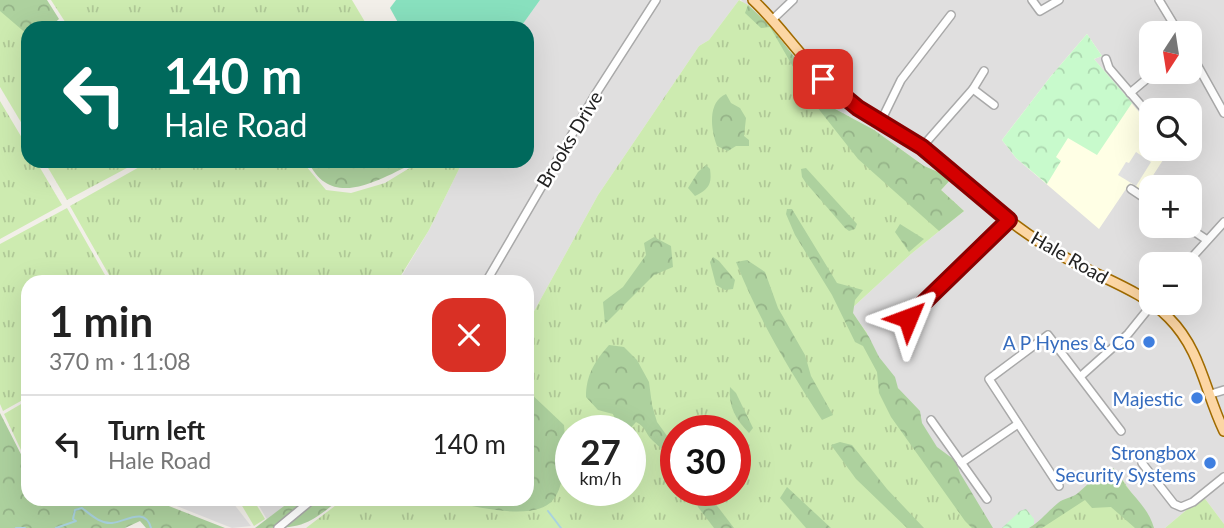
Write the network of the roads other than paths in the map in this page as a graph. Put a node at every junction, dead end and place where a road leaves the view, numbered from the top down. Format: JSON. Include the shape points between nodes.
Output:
{"nodes":[{"id":1,"x":656,"y":0,"type":"edge"},
{"id":2,"x":753,"y":0,"type":"edge"},
{"id":3,"x":793,"y":0,"type":"edge"},
{"id":4,"x":1032,"y":0,"type":"edge"},
{"id":5,"x":1059,"y":0,"type":"edge"},
{"id":6,"x":1159,"y":0,"type":"edge"},
{"id":7,"x":951,"y":15,"type":"dead end"},
{"id":8,"x":773,"y":19,"type":"junction"},
{"id":9,"x":1172,"y":21,"type":"edge"},
{"id":10,"x":1106,"y":59,"type":"dead end"},
{"id":11,"x":985,"y":71,"type":"dead end"},
{"id":12,"x":1202,"y":74,"type":"edge"},
{"id":13,"x":1141,"y":84,"type":"edge"},
{"id":14,"x":972,"y":89,"type":"junction"},
{"id":15,"x":1130,"y":93,"type":"junction"},
{"id":16,"x":1139,"y":103,"type":"edge"},
{"id":17,"x":994,"y":106,"type":"dead end"},
{"id":18,"x":1224,"y":113,"type":"edge"},
{"id":19,"x":881,"y":121,"type":"junction"},
{"id":20,"x":922,"y":147,"type":"junction"},
{"id":21,"x":1131,"y":189,"type":"dead end"},
{"id":22,"x":1139,"y":194,"type":"edge"},
{"id":23,"x":1009,"y":220,"type":"junction"},
{"id":24,"x":1224,"y":222,"type":"edge"},
{"id":25,"x":1202,"y":237,"type":"edge"},
{"id":26,"x":1207,"y":240,"type":"junction"},
{"id":27,"x":1196,"y":252,"type":"edge"},
{"id":28,"x":490,"y":275,"type":"edge"},
{"id":29,"x":1139,"y":296,"type":"edge"},
{"id":30,"x":1143,"y":315,"type":"edge"},
{"id":31,"x":1167,"y":315,"type":"edge"},
{"id":32,"x":908,"y":318,"type":"dead end"},
{"id":33,"x":1081,"y":376,"type":"junction"},
{"id":34,"x":1224,"y":390,"type":"edge"},
{"id":35,"x":1211,"y":394,"type":"junction"},
{"id":36,"x":931,"y":421,"type":"dead end"},
{"id":37,"x":1018,"y":424,"type":"junction"},
{"id":38,"x":1121,"y":431,"type":"dead end"},
{"id":39,"x":1224,"y":432,"type":"edge"},
{"id":40,"x":961,"y":463,"type":"junction"},
{"id":41,"x":1142,"y":463,"type":"dead end"},
{"id":42,"x":1224,"y":477,"type":"edge"},
{"id":43,"x":1059,"y":486,"type":"dead end"},
{"id":44,"x":987,"y":499,"type":"dead end"},
{"id":45,"x":305,"y":506,"type":"edge"},
{"id":46,"x":278,"y":528,"type":"edge"}],
"edges":[{"from":1,"to":28,"type":"street","name":"Brooks Drive"},
{"from":2,"to":8,"type":"main road","name":"Hale Road"},
{"from":3,"to":8,"type":"street"},
{"from":4,"to":5,"type":"street","via":[[1040,11]]},
{"from":6,"to":9,"type":"street"},
{"from":7,"to":19,"type":"street","via":[[901,80]]},
{"from":8,"to":19,"type":"main road","name":"Hale Road","via":[[823,79]]},
{"from":10,"to":15,"type":"street"},
{"from":11,"to":14,"type":"street"},
{"from":12,"to":18,"type":"street"},
{"from":13,"to":15,"type":"street"},
{"from":14,"to":17,"type":"street"},
{"from":14,"to":20,"type":"street"},
{"from":15,"to":16,"type":"street"},
{"from":19,"to":20,"type":"main road","name":"Hale Road"},
{"from":20,"to":23,"type":"main road","name":"Hale Road"},
{"from":21,"to":22,"type":"street"},
{"from":23,"to":29,"type":"main road","name":"Hale Road","via":[[1074,263]]},
{"from":23,"to":32,"type":"street"},
{"from":24,"to":26,"type":"street"},
{"from":25,"to":26,"type":"street"},
{"from":26,"to":27,"type":"street"},
{"from":30,"to":33,"type":"street"},
{"from":31,"to":35,"type":"main road","name":"Hale Road","via":[[1189,343]]},
{"from":33,"to":37,"type":"street","via":[[1048,335],[1008,364],[989,379]]},
{"from":33,"to":38,"type":"street"},
{"from":34,"to":35,"type":"street"},
{"from":35,"to":39,"type":"main road","name":"Hale Road"},
{"from":36,"to":40,"type":"street"},
{"from":37,"to":40,"type":"street"},
{"from":37,"to":43,"type":"street"},
{"from":40,"to":44,"type":"street"},
{"from":41,"to":42,"type":"street","via":[[1181,508]]},
{"from":45,"to":46,"type":"street"}]}
